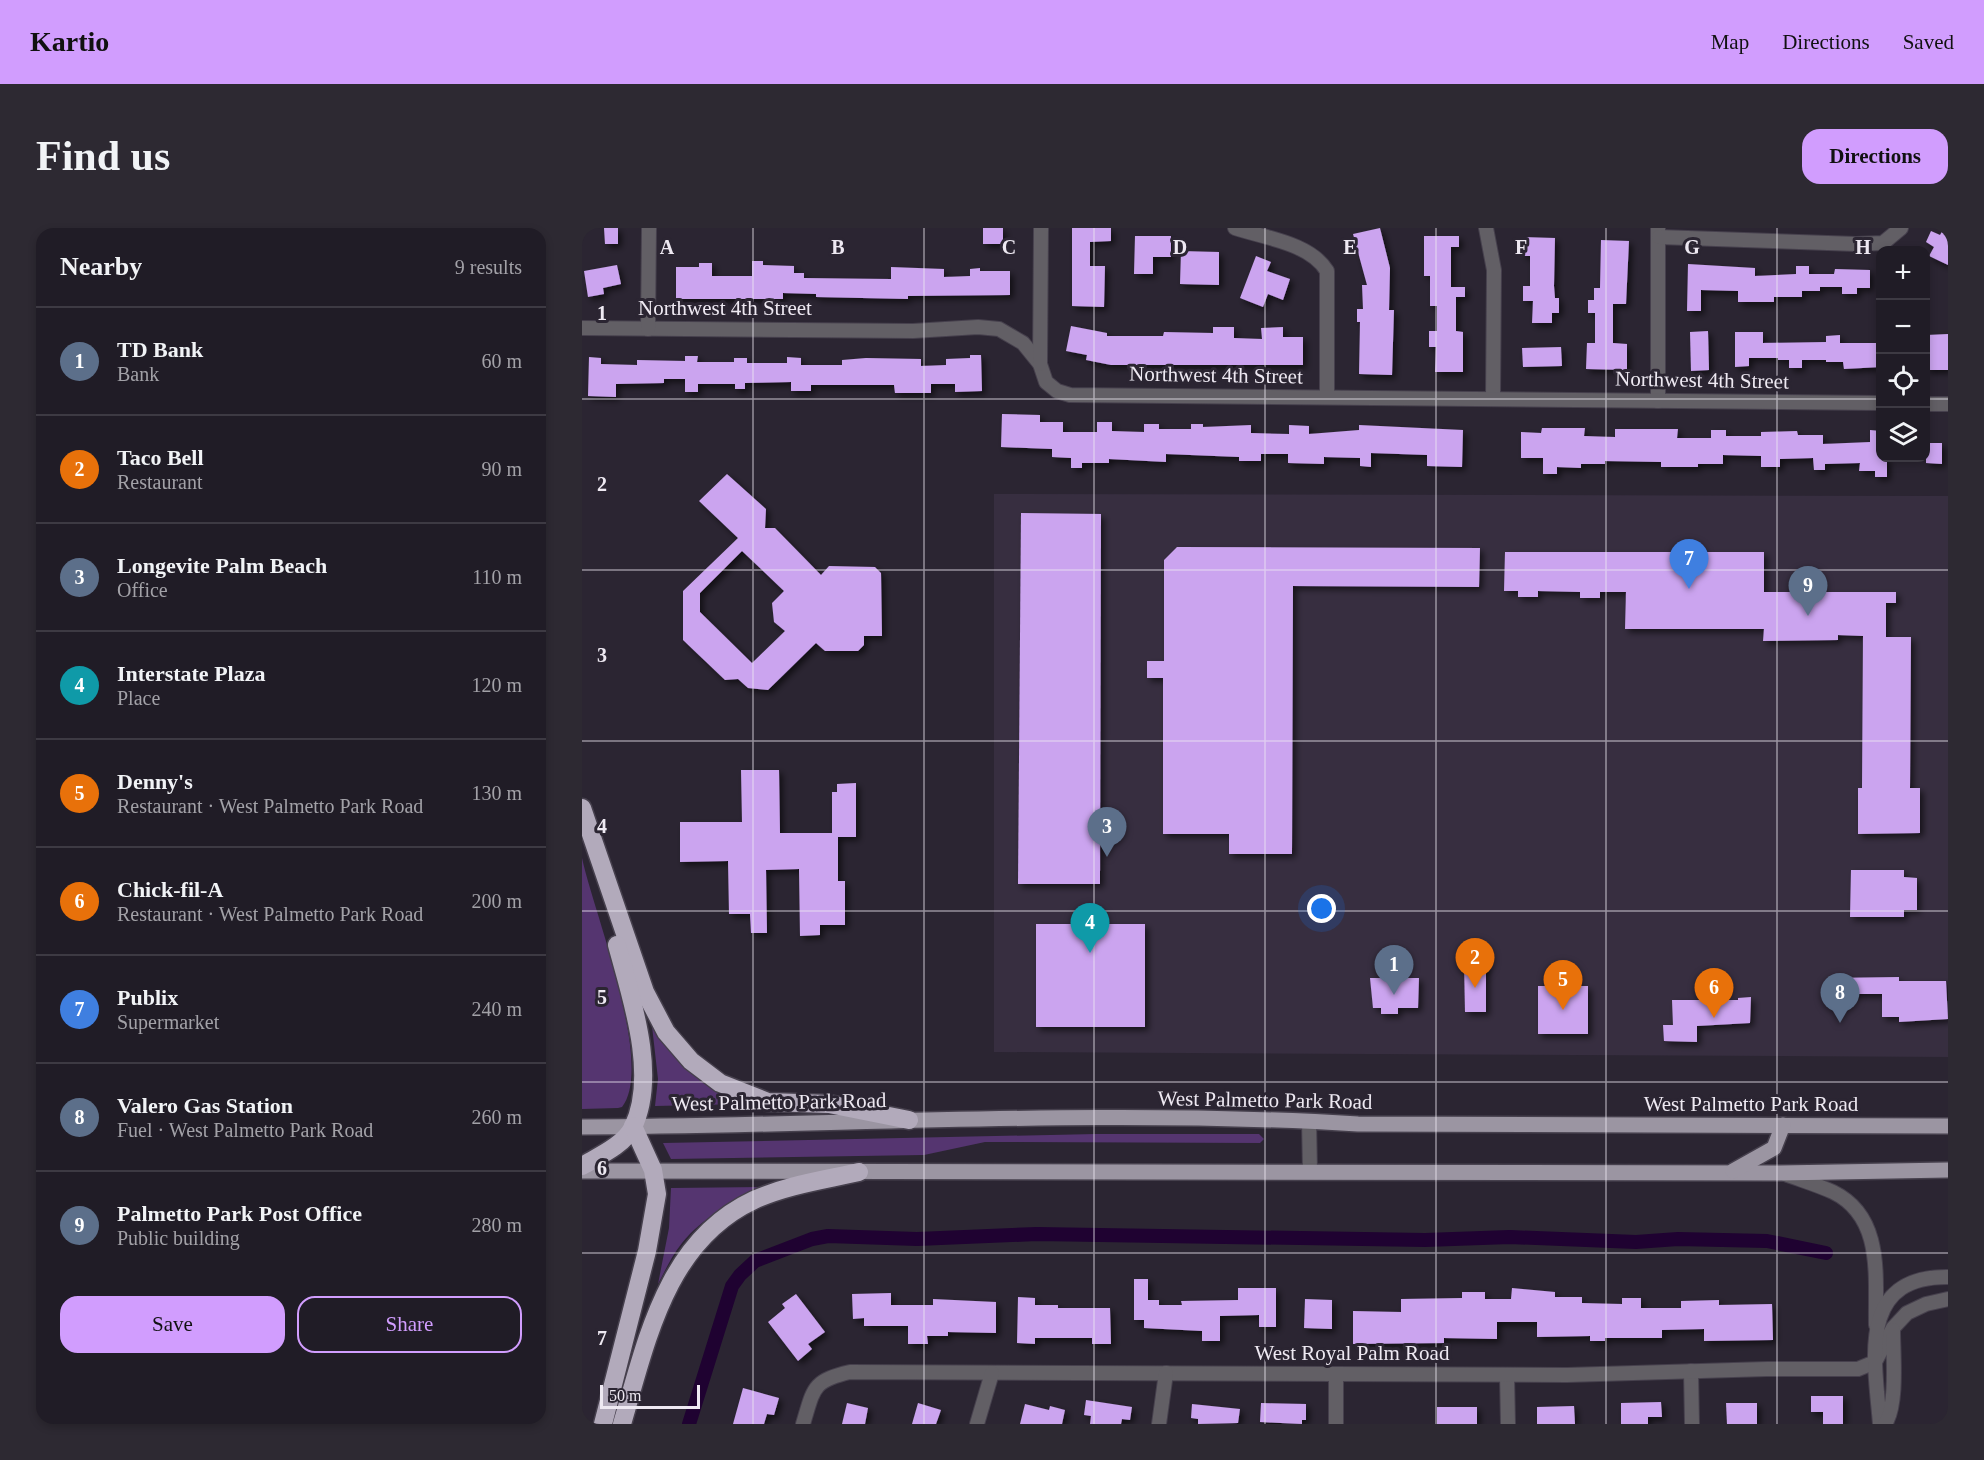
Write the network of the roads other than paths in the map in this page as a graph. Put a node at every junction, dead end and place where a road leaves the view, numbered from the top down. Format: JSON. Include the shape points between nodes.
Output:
{"nodes":[{"id":1,"x":649,"y":228,"type":"edge"},
{"id":2,"x":1041,"y":228,"type":"edge"},
{"id":3,"x":1235,"y":228,"type":"edge"},
{"id":4,"x":1486,"y":228,"type":"edge"},
{"id":5,"x":1901,"y":228,"type":"edge"},
{"id":6,"x":1658,"y":232,"type":"edge"},
{"id":7,"x":582,"y":328,"type":"edge"},
{"id":8,"x":648,"y":329,"type":"junction"},
{"id":9,"x":1040,"y":364,"type":"junction"},
{"id":10,"x":1327,"y":397,"type":"junction"},
{"id":11,"x":1492,"y":399,"type":"junction"},
{"id":12,"x":1658,"y":401,"type":"junction"},
{"id":13,"x":1876,"y":404,"type":"edge"},
{"id":14,"x":1930,"y":404,"type":"edge"},
{"id":15,"x":1948,"y":404,"type":"edge"},
{"id":16,"x":582,"y":808,"type":"edge"},
{"id":17,"x":909,"y":1120,"type":"junction"},
{"id":18,"x":1309,"y":1121,"type":"junction"},
{"id":19,"x":1783,"y":1125,"type":"junction"},
{"id":20,"x":633,"y":1126,"type":"junction"},
{"id":21,"x":1948,"y":1126,"type":"edge"},
{"id":22,"x":582,"y":1127,"type":"edge"},
{"id":23,"x":582,"y":1166,"type":"edge"},
{"id":24,"x":653,"y":1170,"type":"junction"},
{"id":25,"x":1948,"y":1170,"type":"edge"},
{"id":26,"x":582,"y":1171,"type":"edge"},
{"id":27,"x":1310,"y":1171,"type":"junction"},
{"id":28,"x":859,"y":1172,"type":"junction"},
{"id":29,"x":1730,"y":1172,"type":"junction"},
{"id":30,"x":1780,"y":1173,"type":"junction"},
{"id":31,"x":1948,"y":1277,"type":"edge"},
{"id":32,"x":1948,"y":1299,"type":"edge"},
{"id":33,"x":1876,"y":1325,"type":"junction"},
{"id":34,"x":1893,"y":1328,"type":"junction"},
{"id":35,"x":1875,"y":1362,"type":"junction"},
{"id":36,"x":1691,"y":1371,"type":"junction"},
{"id":37,"x":992,"y":1373,"type":"junction"},
{"id":38,"x":1166,"y":1373,"type":"junction"},
{"id":39,"x":1336,"y":1374,"type":"junction"},
{"id":40,"x":1507,"y":1375,"type":"junction"},
{"id":41,"x":603,"y":1424,"type":"edge"},
{"id":42,"x":622,"y":1424,"type":"edge"},
{"id":43,"x":803,"y":1424,"type":"edge"},
{"id":44,"x":977,"y":1424,"type":"edge"},
{"id":45,"x":1159,"y":1424,"type":"edge"},
{"id":46,"x":1336,"y":1424,"type":"edge"},
{"id":47,"x":1508,"y":1424,"type":"edge"},
{"id":48,"x":1692,"y":1424,"type":"edge"},
{"id":49,"x":1883,"y":1424,"type":"edge"}],
"edges":[{"from":1,"to":8,"type":"street"},
{"from":2,"to":9,"type":"street"},
{"from":3,"to":10,"type":"street","via":[[1307,251],[1327,271]]},
{"from":4,"to":11,"type":"street","via":[[1494,270]]},
{"from":5,"to":6,"type":"street","via":[[1883,243],[1856,244]]},
{"from":6,"to":12,"type":"street"},
{"from":7,"to":8,"type":"street","name":"Northwest 4th Street"},
{"from":8,"to":9,"type":"street","name":"Northwest 4th Street","via":[[913,331],[978,327],[1012,335]]},
{"from":9,"to":10,"type":"street","name":"Northwest 4th Street","via":[[1046,382],[1057,391],[1070,394]]},
{"from":10,"to":11,"type":"street","name":"Northwest 4th Street"},
{"from":11,"to":12,"type":"street","name":"Northwest 4th Street"},
{"from":12,"to":13,"type":"street","name":"Northwest 4th Street"},
{"from":14,"to":15,"type":"street"},
{"from":16,"to":17,"type":"highway","via":[[645,992],[666,1032],[691,1061],[720,1083],[768,1102],[829,1104]]},
{"from":16,"to":20,"type":"highway","via":[[641,1037],[642,1082]]},
{"from":17,"to":18,"type":"main road","name":"West Palmetto Park Road"},
{"from":17,"to":20,"type":"main road","name":"West Palmetto Park Road"},
{"from":18,"to":19,"type":"main road","name":"West Palmetto Park Road"},
{"from":18,"to":27,"type":"street"},
{"from":19,"to":21,"type":"main road","name":"West Palmetto Park Road"},
{"from":19,"to":29,"type":"main road","via":[[1774,1148]]},
{"from":20,"to":22,"type":"main road","name":"West Palmetto Park Road"},
{"from":20,"to":23,"type":"highway","via":[[612,1148]]},
{"from":20,"to":24,"type":"highway"},
{"from":24,"to":26,"type":"main road"},
{"from":24,"to":28,"type":"main road"},
{"from":24,"to":41,"type":"highway","via":[[657,1194],[652,1232]]},
{"from":25,"to":30,"type":"main road"},
{"from":27,"to":28,"type":"main road"},
{"from":27,"to":29,"type":"main road"},
{"from":28,"to":42,"type":"highway","via":[[794,1186],[753,1200],[700,1240],[665,1292]]},
{"from":29,"to":30,"type":"main road"},
{"from":30,"to":33,"type":"street","via":[[1842,1197],[1867,1224],[1874,1245]]},
{"from":31,"to":33,"type":"street","via":[[1921,1280],[1902,1288],[1889,1301]]},
{"from":32,"to":34,"type":"street","via":[[1917,1307]]},
{"from":33,"to":35,"type":"street"},
{"from":34,"to":35,"type":"street"},
{"from":34,"to":49,"type":"street","via":[[1893,1381],[1889,1418]]},
{"from":35,"to":36,"type":"street","name":"West Royal Palm Road","via":[[1858,1370]]},
{"from":35,"to":49,"type":"street"},
{"from":36,"to":40,"type":"street","name":"West Royal Palm Road"},
{"from":36,"to":48,"type":"street"},
{"from":37,"to":38,"type":"street","name":"West Royal Palm Road"},
{"from":37,"to":43,"type":"street","name":"West Royal Palm Road","via":[[850,1372],[827,1377],[813,1394]]},
{"from":37,"to":44,"type":"street"},
{"from":38,"to":39,"type":"street","name":"West Royal Palm Road"},
{"from":38,"to":45,"type":"street"},
{"from":39,"to":40,"type":"street","name":"West Royal Palm Road"},
{"from":39,"to":46,"type":"street"},
{"from":40,"to":47,"type":"street"}]}
